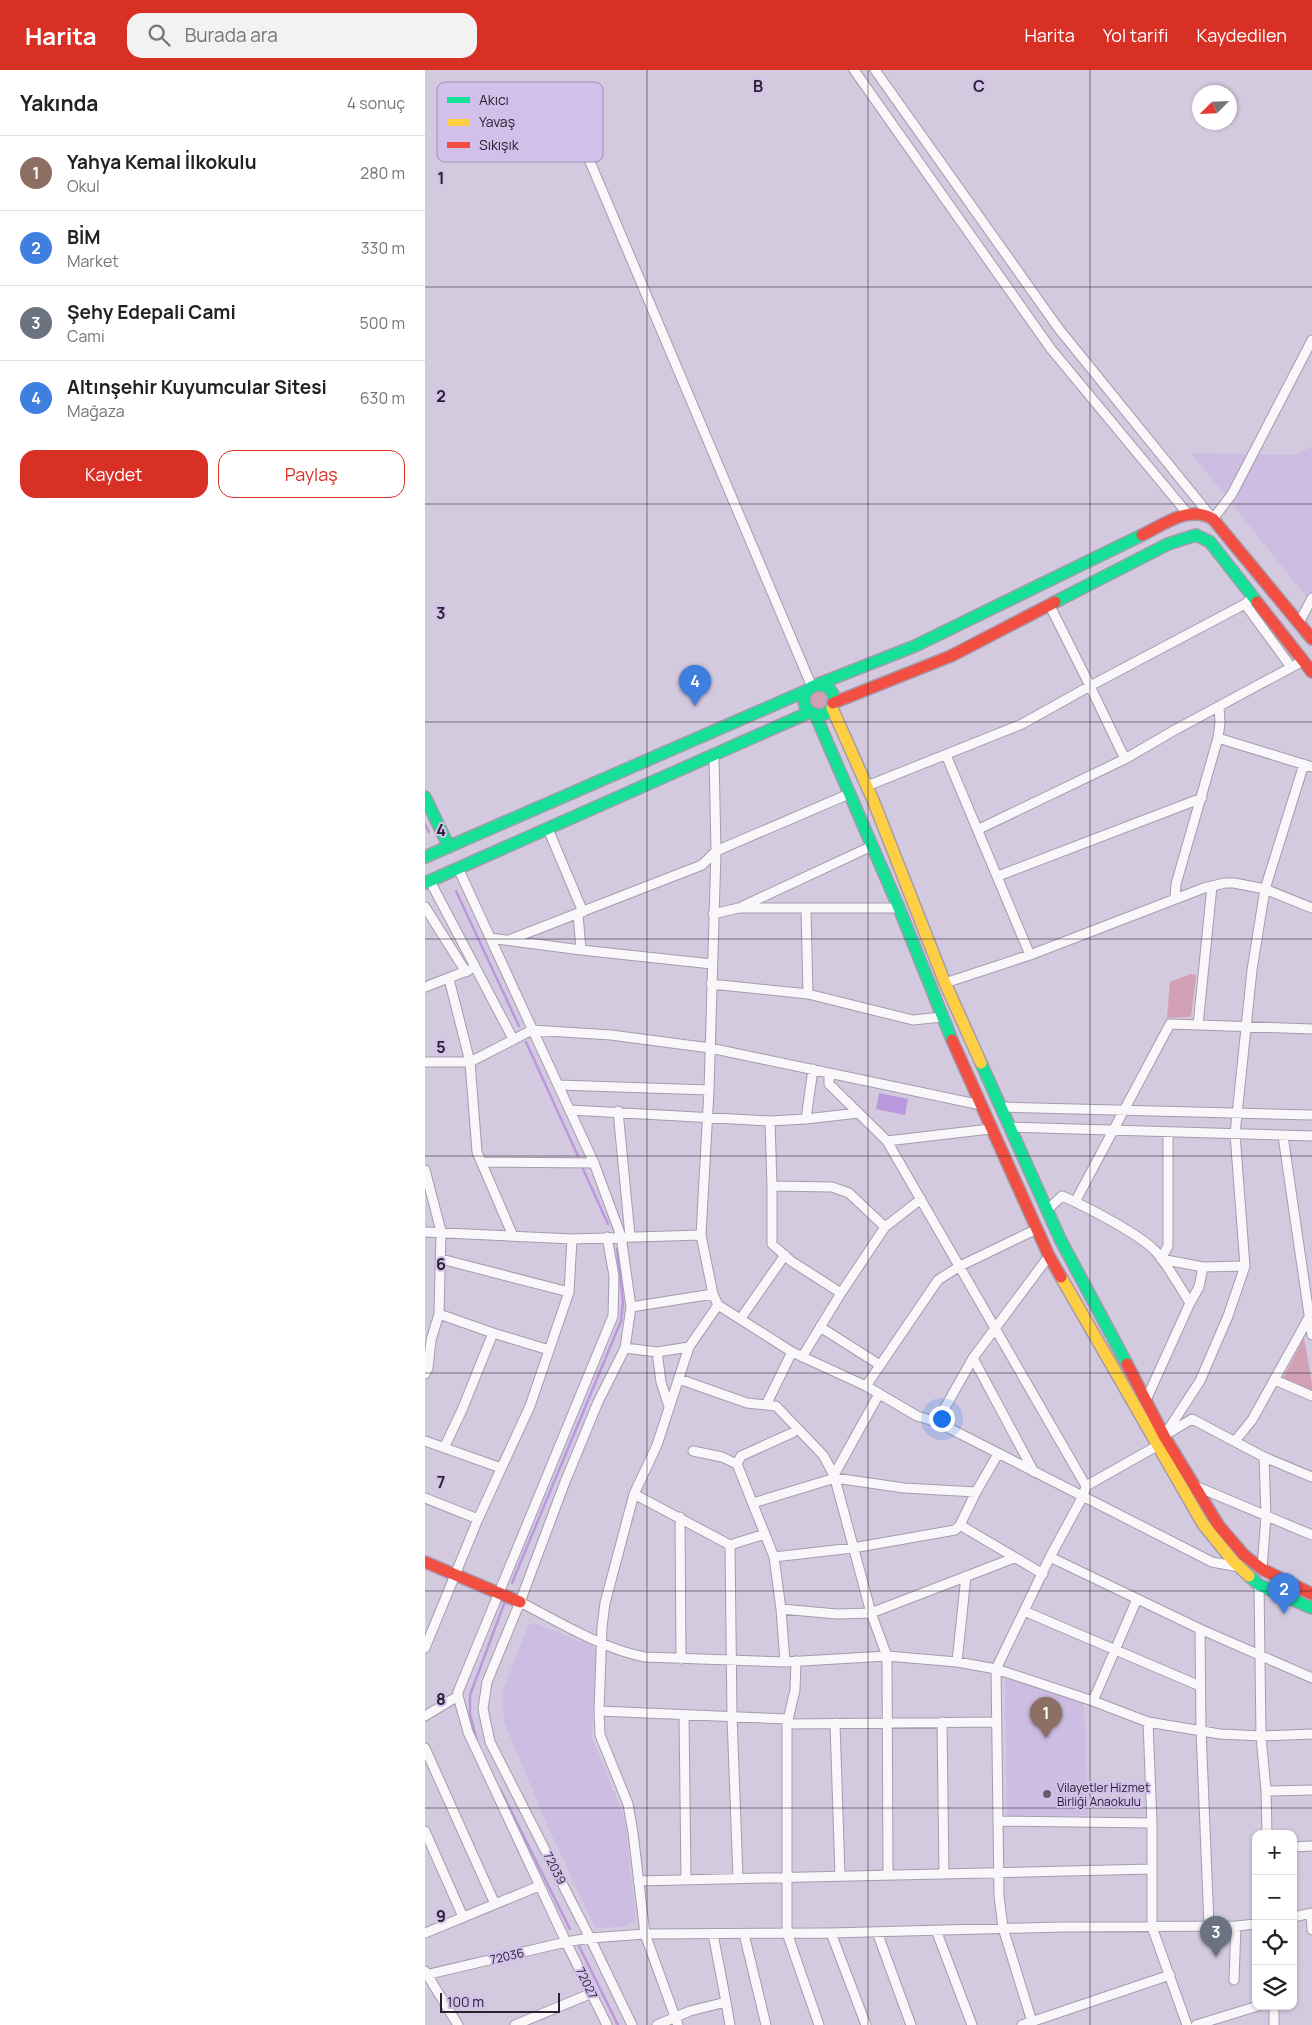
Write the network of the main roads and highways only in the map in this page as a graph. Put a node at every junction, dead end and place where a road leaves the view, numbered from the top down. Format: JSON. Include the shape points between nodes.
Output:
{"nodes":[{"id":1,"x":1312,"y":639,"type":"edge"},
{"id":2,"x":1312,"y":672,"type":"edge"},
{"id":3,"x":812,"y":688,"type":"junction"},
{"id":4,"x":847,"y":698,"type":"junction"},
{"id":5,"x":832,"y":706,"type":"junction"},
{"id":6,"x":812,"y":713,"type":"junction"},
{"id":7,"x":793,"y":720,"type":"junction"},
{"id":8,"x":838,"y":722,"type":"junction"},
{"id":9,"x":821,"y":728,"type":"junction"},
{"id":10,"x":425,"y":797,"type":"edge"},
{"id":11,"x":449,"y":847,"type":"junction"},
{"id":12,"x":425,"y":858,"type":"edge"},
{"id":13,"x":427,"y":882,"type":"edge"},
{"id":14,"x":425,"y":1562,"type":"edge"},
{"id":15,"x":1312,"y":1594,"type":"edge"},
{"id":16,"x":520,"y":1602,"type":"road end"},
{"id":17,"x":1312,"y":1608,"type":"edge"}],
"edges":[{"from":1,"to":3,"type":"main road","via":[[1226,532],[1206,515],[1187,513],[915,646]]},
{"from":2,"to":4,"type":"main road","via":[[1249,600],[1210,542],[1196,534],[1168,544],[951,656]]},
{"from":3,"to":5,"type":"main road","via":[[826,687],[830,690],[834,699]]},
{"from":3,"to":6,"type":"main road","via":[[804,699]]},
{"from":3,"to":11,"type":"main road"},
{"from":4,"to":5,"type":"main road"},
{"from":4,"to":8,"type":"main road","via":[[837,712]]},
{"from":5,"to":6,"type":"main road","via":[[824,714]]},
{"from":5,"to":8,"type":"main road"},
{"from":6,"to":7,"type":"main road"},
{"from":6,"to":9,"type":"main road"},
{"from":7,"to":9,"type":"main road","via":[[805,718]]},
{"from":7,"to":13,"type":"main road"},
{"from":8,"to":15,"type":"main road","via":[[867,786],[945,983],[1047,1210],[1165,1436],[1210,1512],[1245,1556]]},
{"from":9,"to":17,"type":"main road","via":[[990,1129],[1049,1256],[1203,1524],[1233,1561],[1259,1585]]},
{"from":10,"to":11,"type":"main road"},
{"from":11,"to":12,"type":"main road"},
{"from":14,"to":16,"type":"main road"}]}
